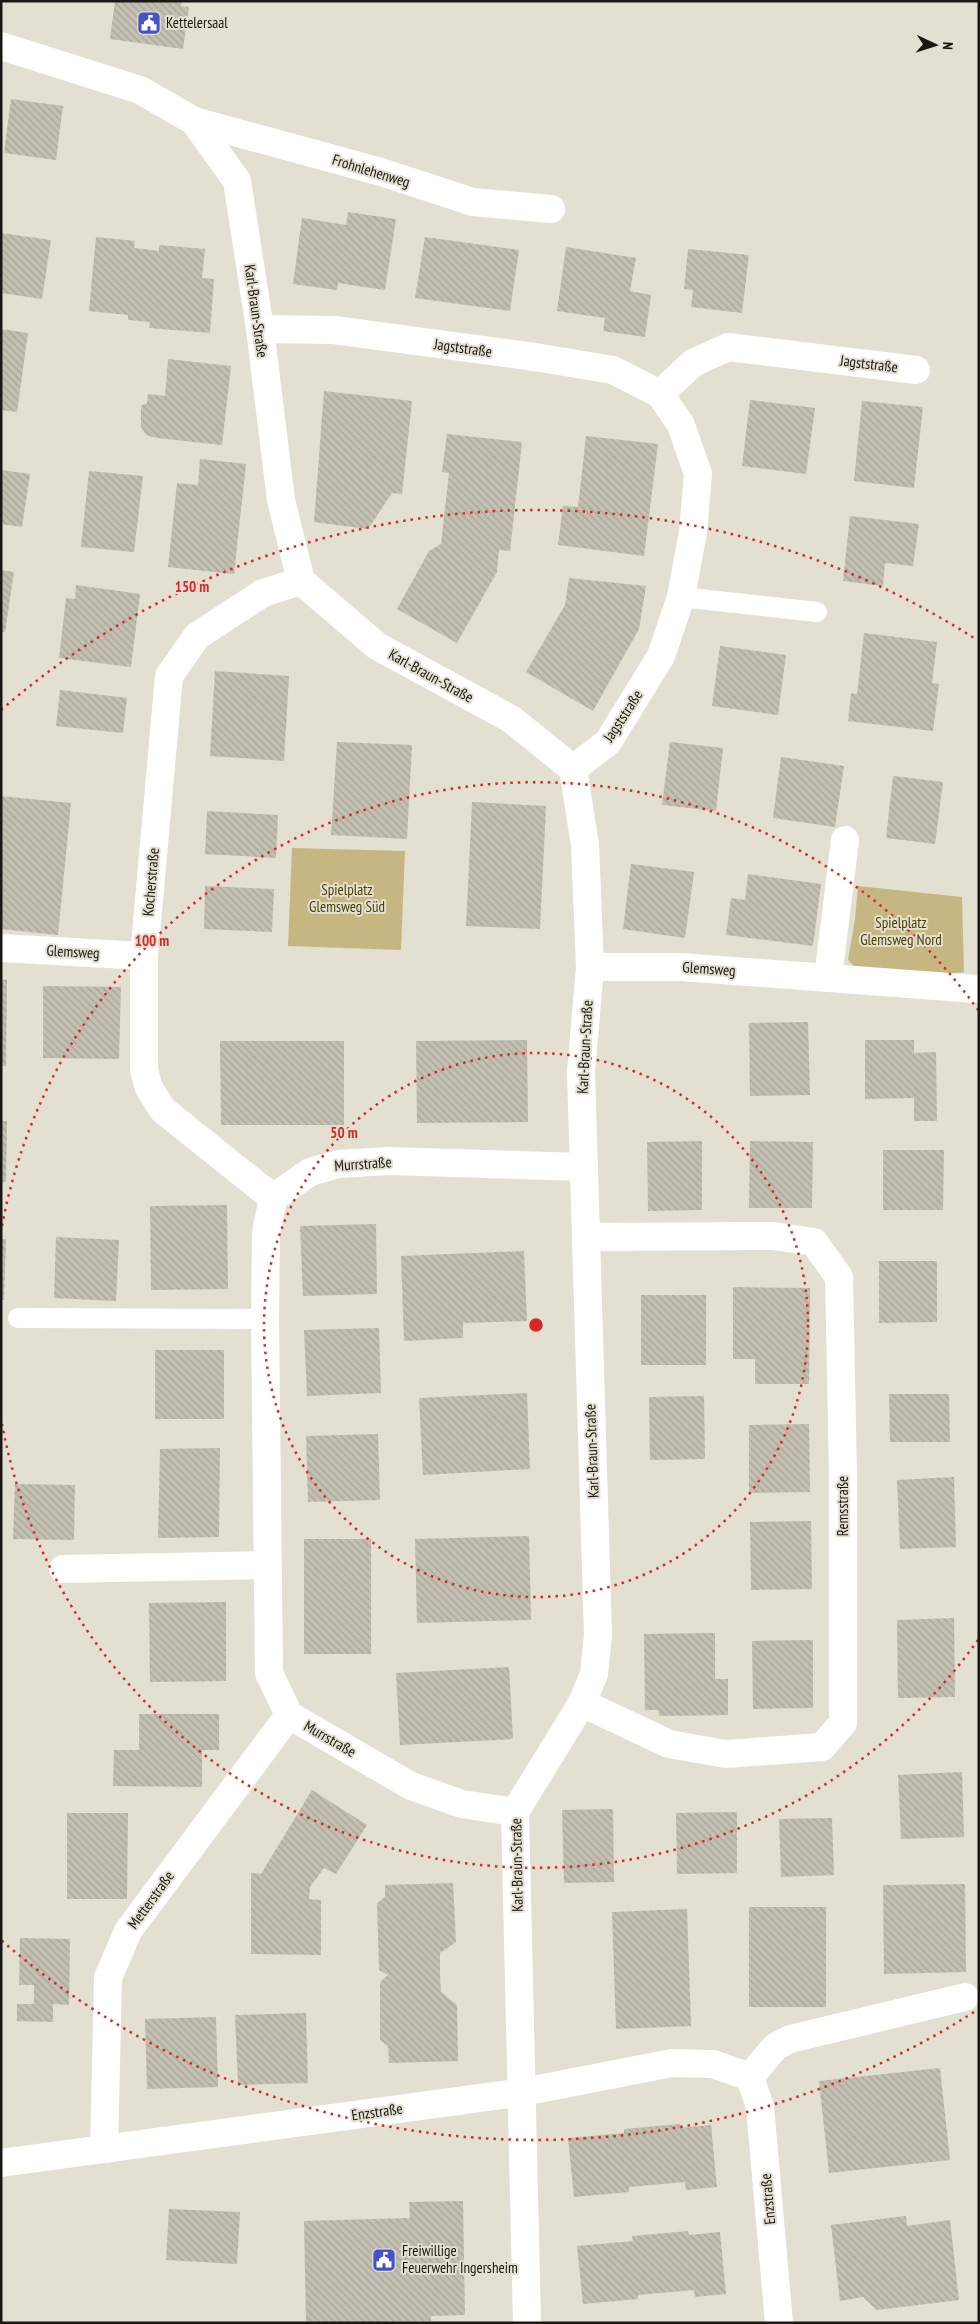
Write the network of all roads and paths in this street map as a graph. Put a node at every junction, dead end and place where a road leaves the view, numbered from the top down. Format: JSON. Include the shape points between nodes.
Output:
{"nodes":[{"id":1,"x":1,"y":46,"type":"edge"},
{"id":2,"x":194,"y":120,"type":"junction"},
{"id":3,"x":551,"y":209,"type":"dead end"},
{"id":4,"x":260,"y":329,"type":"junction"},
{"id":5,"x":916,"y":370,"type":"dead end"},
{"id":6,"x":660,"y":394,"type":"junction"},
{"id":7,"x":301,"y":581,"type":"junction"},
{"id":8,"x":681,"y":597,"type":"junction"},
{"id":9,"x":817,"y":612,"type":"dead end"},
{"id":10,"x":573,"y":769,"type":"junction"},
{"id":11,"x":844,"y":840,"type":"dead end"},
{"id":12,"x":1,"y":948,"type":"edge"},
{"id":13,"x":144,"y":956,"type":"junction"},
{"id":14,"x":590,"y":967,"type":"junction"},
{"id":15,"x":828,"y":978,"type":"junction"},
{"id":16,"x":976,"y":989,"type":"dead end"},
{"id":17,"x":584,"y":1167,"type":"junction"},
{"id":18,"x":273,"y":1198,"type":"junction"},
{"id":19,"x":586,"y":1237,"type":"junction"},
{"id":20,"x":18,"y":1318,"type":"dead end"},
{"id":21,"x":265,"y":1318,"type":"junction"},
{"id":22,"x":267,"y":1566,"type":"junction"},
{"id":23,"x":63,"y":1569,"type":"dead end"},
{"id":24,"x":582,"y":1703,"type":"junction"},
{"id":25,"x":289,"y":1715,"type":"junction"},
{"id":26,"x":515,"y":1812,"type":"junction"},
{"id":27,"x":965,"y":1998,"type":"dead end"},
{"id":28,"x":750,"y":2077,"type":"junction"},
{"id":29,"x":523,"y":2092,"type":"junction"},
{"id":30,"x":104,"y":2149,"type":"junction"},
{"id":31,"x":1,"y":2163,"type":"edge"},
{"id":32,"x":527,"y":2323,"type":"edge"},
{"id":33,"x":779,"y":2323,"type":"edge"}],
"edges":[{"from":1,"to":2,"type":"street","name":"Karl-Braun-Straße","via":[[140,90]]},
{"from":2,"to":3,"type":"street","name":"Frohnlehenweg","via":[[381,172],[473,202]]},
{"from":2,"to":4,"type":"street","name":"Karl-Braun-Straße","via":[[237,181]]},
{"from":4,"to":6,"type":"street","name":"Jagststraße","via":[[334,330],[613,370]]},
{"from":4,"to":7,"type":"street","name":"Karl-Braun-Straße","via":[[281,500]]},
{"from":5,"to":6,"type":"street","name":"Jagststraße","via":[[728,347],[692,363]]},
{"from":6,"to":8,"type":"street","name":"Jagststraße","via":[[681,425],[698,474],[693,532]]},
{"from":7,"to":10,"type":"street","name":"Karl-Braun-Straße","via":[[377,646],[511,719]]},
{"from":7,"to":13,"type":"street","name":"Kocherstraße","via":[[264,593],[197,636],[169,676]]},
{"from":8,"to":9,"type":"lane"},
{"from":8,"to":10,"type":"street","name":"Jagststraße","via":[[661,656],[613,735]]},
{"from":10,"to":14,"type":"street","name":"Karl-Braun-Straße","via":[[585,845]]},
{"from":11,"to":15,"type":"street"},
{"from":12,"to":13,"type":"street","name":"Glemsweg"},
{"from":13,"to":18,"type":"street","name":"Kocherstraße","via":[[144,1070],[150,1088],[163,1110]]},
{"from":14,"to":15,"type":"street","name":"Glemsweg","via":[[681,967]]},
{"from":14,"to":17,"type":"street","name":"Karl-Braun-Straße","via":[[581,1072]]},
{"from":15,"to":16,"type":"street","name":"Glemsweg"},
{"from":17,"to":18,"type":"street","name":"Murrstraße","via":[[389,1161],[338,1164],[310,1172]]},
{"from":17,"to":19,"type":"street","name":"Karl-Braun-Straße"},
{"from":18,"to":21,"type":"street","name":"Murrstraße","via":[[266,1233]]},
{"from":19,"to":24,"type":"street","name":"Karl-Braun-Straße","via":[[598,1635],[594,1674]]},
{"from":19,"to":24,"type":"street","name":"Remsstraße","via":[[773,1236],[814,1242],[839,1277],[843,1723],[822,1748],[726,1754],[669,1744]]},
{"from":20,"to":21,"type":"lane"},
{"from":21,"to":22,"type":"street","name":"Murrstraße"},
{"from":22,"to":23,"type":"street"},
{"from":22,"to":25,"type":"street","name":"Murrstraße","via":[[269,1673]]},
{"from":24,"to":26,"type":"street","name":"Karl-Braun-Straße"},
{"from":25,"to":26,"type":"street","name":"Murrstraße","via":[[411,1786],[462,1804]]},
{"from":25,"to":30,"type":"street","name":"Metterstraße","via":[[128,1931],[108,1978]]},
{"from":26,"to":29,"type":"street","name":"Karl-Braun-Straße"},
{"from":27,"to":28,"type":"street","via":[[790,2040],[775,2047]]},
{"from":28,"to":29,"type":"street","name":"Enzstraße","via":[[713,2064],[672,2063]]},
{"from":28,"to":33,"type":"street","name":"Enzstraße","via":[[760,2107]]},
{"from":29,"to":30,"type":"street","name":"Enzstraße"},
{"from":29,"to":32,"type":"street","name":"Karl-Braun-Straße"},
{"from":30,"to":31,"type":"street","name":"Enzstraße"}]}
